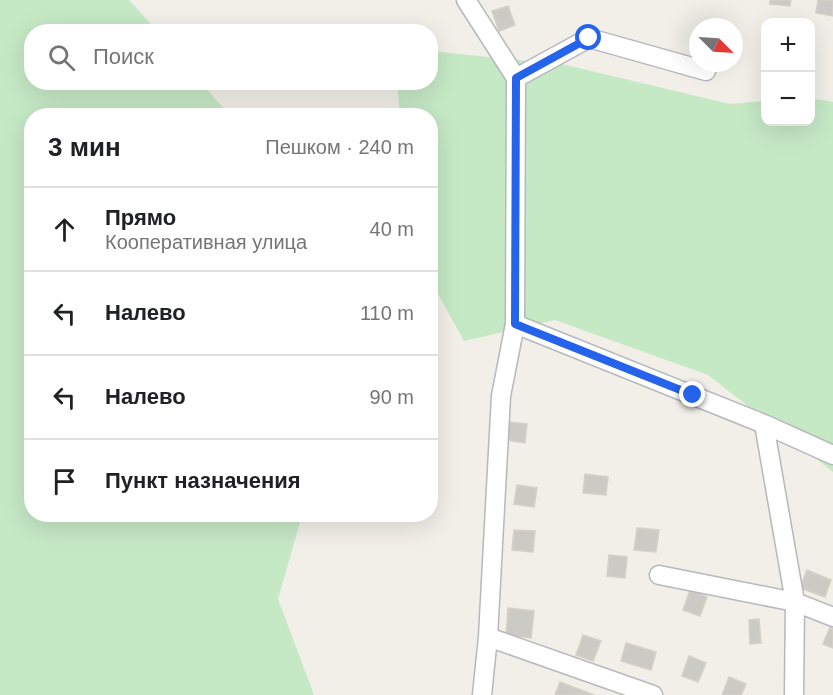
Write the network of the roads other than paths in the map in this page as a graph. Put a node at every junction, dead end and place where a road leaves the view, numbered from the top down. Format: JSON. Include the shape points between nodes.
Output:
{"nodes":[{"id":1,"x":466,"y":0,"type":"edge"},
{"id":2,"x":689,"y":66,"type":"edge"},
{"id":3,"x":516,"y":78,"type":"junction"},
{"id":4,"x":515,"y":324,"type":"junction"},
{"id":5,"x":764,"y":424,"type":"junction"},
{"id":6,"x":833,"y":455,"type":"edge"},
{"id":7,"x":659,"y":575,"type":"dead end"},
{"id":8,"x":795,"y":602,"type":"junction"},
{"id":9,"x":833,"y":617,"type":"edge"},
{"id":10,"x":488,"y":638,"type":"junction"},
{"id":11,"x":482,"y":695,"type":"edge"},
{"id":12,"x":653,"y":695,"type":"edge"},
{"id":13,"x":794,"y":695,"type":"edge"}],
"edges":[{"from":1,"to":3,"type":"street"},
{"from":2,"to":3,"type":"street","via":[[589,38]]},
{"from":3,"to":4,"type":"street"},
{"from":4,"to":5,"type":"street"},
{"from":4,"to":10,"type":"street","via":[[501,396]]},
{"from":5,"to":6,"type":"street"},
{"from":5,"to":8,"type":"street"},
{"from":7,"to":8,"type":"street"},
{"from":8,"to":9,"type":"street"},
{"from":8,"to":13,"type":"street"},
{"from":10,"to":11,"type":"street"},
{"from":10,"to":12,"type":"street"}]}
